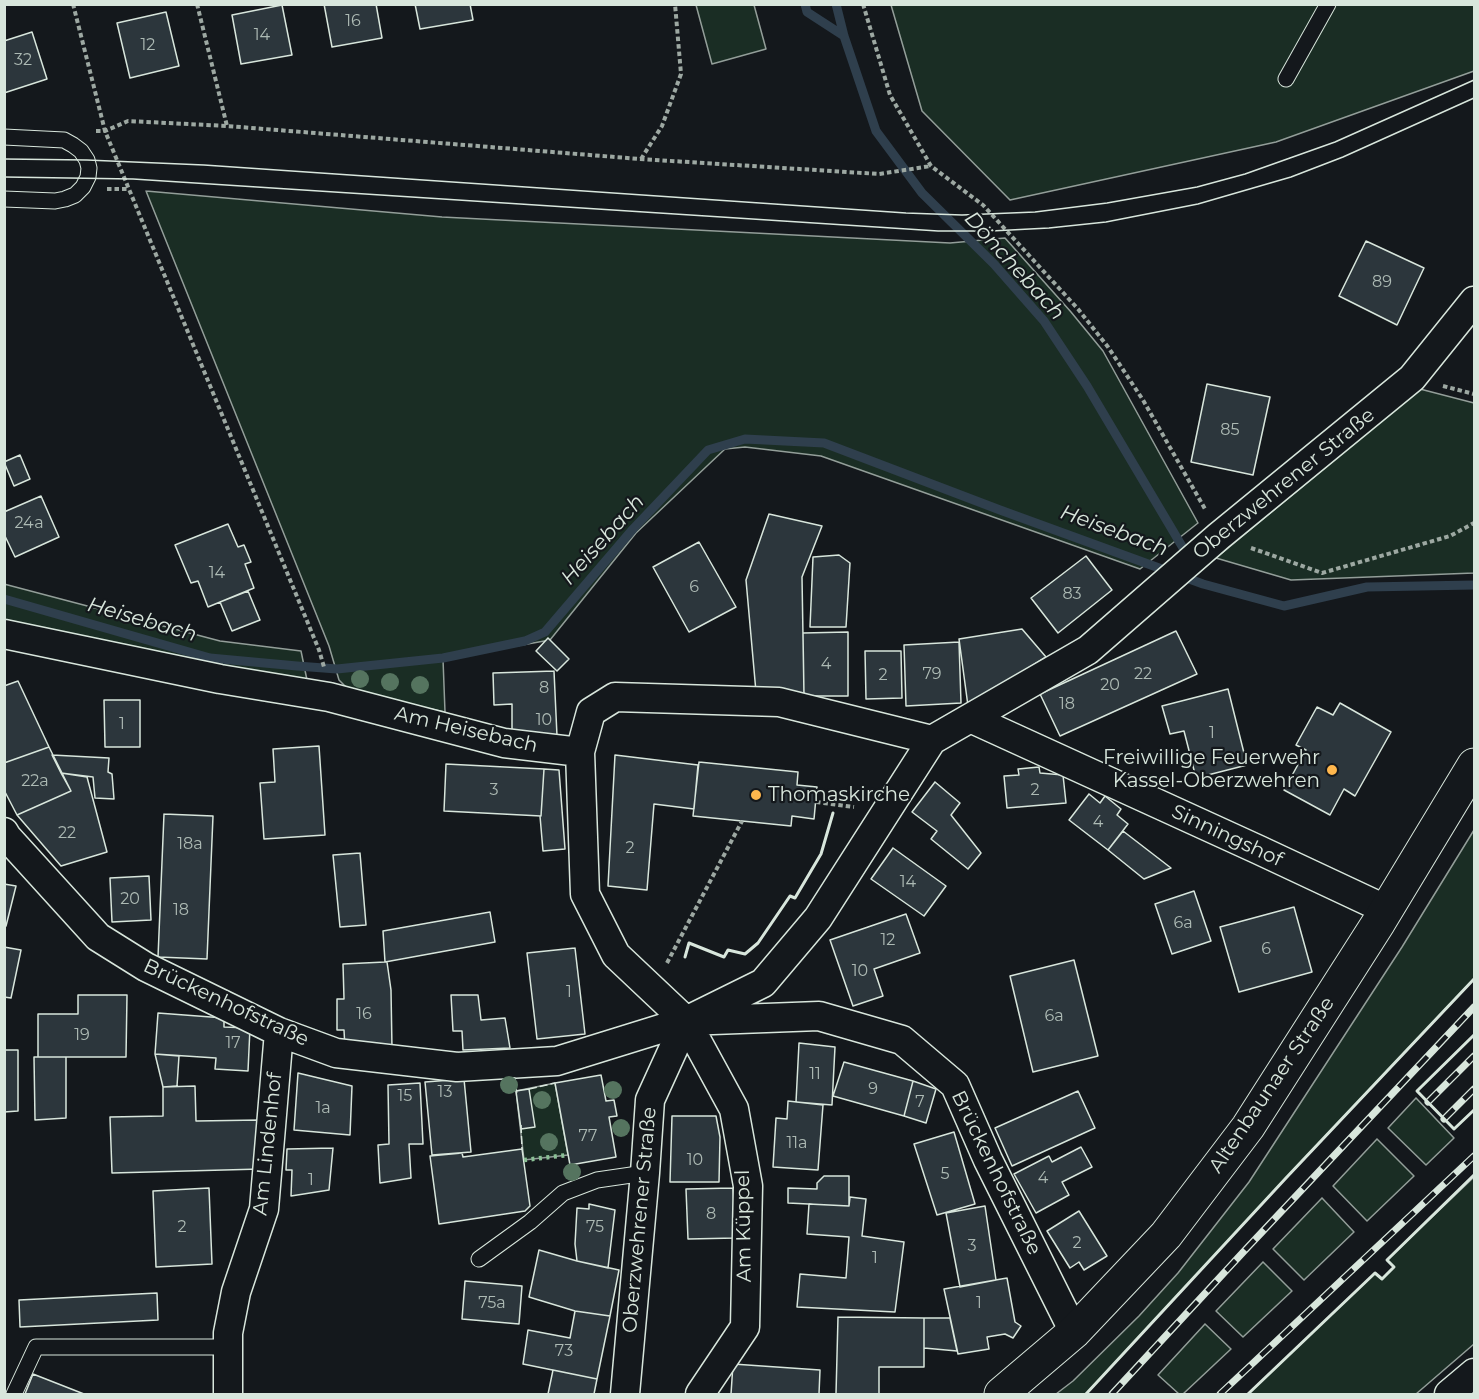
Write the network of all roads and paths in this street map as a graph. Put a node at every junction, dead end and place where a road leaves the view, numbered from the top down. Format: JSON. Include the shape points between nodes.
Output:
{"nodes":[{"id":1,"x":73,"y":4,"type":"edge"},
{"id":2,"x":197,"y":4,"type":"edge"},
{"id":3,"x":675,"y":4,"type":"edge"},
{"id":4,"x":863,"y":4,"type":"edge"},
{"id":5,"x":1328,"y":4,"type":"edge"},
{"id":6,"x":1286,"y":79,"type":"dead end"},
{"id":7,"x":226,"y":126,"type":"junction"},
{"id":8,"x":105,"y":131,"type":"junction"},
{"id":9,"x":4,"y":137,"type":"edge"},
{"id":10,"x":640,"y":159,"type":"junction"},
{"id":11,"x":931,"y":166,"type":"junction"},
{"id":12,"x":4,"y":200,"type":"edge"},
{"id":13,"x":1474,"y":301,"type":"edge"},
{"id":14,"x":1474,"y":523,"type":"edge"},
{"id":15,"x":1219,"y":536,"type":"junction"},
{"id":16,"x":4,"y":634,"type":"edge"},
{"id":17,"x":319,"y":650,"type":"dead end"},
{"id":18,"x":970,"y":718,"type":"junction"},
{"id":19,"x":932,"y":740,"type":"junction"},
{"id":20,"x":580,"y":752,"type":"junction"},
{"id":21,"x":1474,"y":765,"type":"edge"},
{"id":22,"x":742,"y":821,"type":"dead end"},
{"id":23,"x":4,"y":832,"type":"edge"},
{"id":24,"x":1387,"y":910,"type":"junction"},
{"id":25,"x":653,"y":990,"type":"junction"},
{"id":26,"x":686,"y":1022,"type":"junction"},
{"id":27,"x":279,"y":1032,"type":"junction"},
{"id":28,"x":645,"y":1173,"type":"junction"},
{"id":29,"x":479,"y":1260,"type":"dead end"},
{"id":30,"x":1074,"y":1332,"type":"junction"},
{"id":31,"x":228,"y":1347,"type":"junction"},
{"id":32,"x":1474,"y":1372,"type":"edge"},
{"id":33,"x":14,"y":1395,"type":"edge"},
{"id":34,"x":228,"y":1395,"type":"edge"},
{"id":35,"x":625,"y":1395,"type":"edge"},
{"id":36,"x":700,"y":1395,"type":"edge"},
{"id":37,"x":1001,"y":1395,"type":"edge"},
{"id":38,"x":1449,"y":1395,"type":"edge"}],
"edges":[{"from":1,"to":8,"type":"path"},
{"from":2,"to":7,"type":"path"},
{"from":3,"to":10,"type":"path","via":[[681,74],[662,126]]},
{"from":4,"to":11,"type":"path","via":[[890,95]]},
{"from":5,"to":6,"type":"lane"},
{"from":7,"to":8,"type":"path","via":[[128,121]]},
{"from":7,"to":10,"type":"path"},
{"from":8,"to":17,"type":"path"},
{"from":9,"to":12,"type":"lane","via":[[64,140],[81,151],[89,168],[83,188],[65,199]]},
{"from":10,"to":11,"type":"path","via":[[879,174]]},
{"from":11,"to":15,"type":"path","via":[[983,205],[1078,309],[1143,400]]},
{"from":13,"to":15,"type":"street","name":"Oberzwehrener Straße","via":[[1412,378]]},
{"from":14,"to":15,"type":"path","via":[[1450,536],[1322,573]]},
{"from":15,"to":18,"type":"street","name":"Oberzwehrener Straße","via":[[1088,650]]},
{"from":16,"to":20,"type":"street","name":"Am Heisebach","via":[[220,679],[329,697],[504,743]]},
{"from":18,"to":19,"type":"street","name":"Oberzwehrener Straße"},
{"from":18,"to":24,"type":"street","name":"Sinningshof"},
{"from":19,"to":20,"type":"street","via":[[779,702],[615,697],[591,712]]},
{"from":19,"to":26,"type":"street","name":"Oberzwehrener Straße","via":[[818,918],[763,983]]},
{"from":20,"to":25,"type":"street","name":"Am Küppel","via":[[585,894],[616,955]]},
{"from":21,"to":24,"type":"main road","name":"Altenbaunaer Straße"},
{"from":22,"to":25,"type":"path"},
{"from":23,"to":27,"type":"street","name":"Brückenhofstraße","via":[[98,937],[146,967]]},
{"from":24,"to":30,"type":"main road","name":"Altenbaunaer Straße","via":[[1248,1127],[1166,1235]]},
{"from":25,"to":26,"type":"street","name":"Am Küppel"},
{"from":26,"to":27,"type":"street","name":"Brückenhofstraße","via":[[557,1061],[457,1067],[336,1053]]},
{"from":26,"to":28,"type":"street","name":"Oberzwehrener Straße","via":[[650,1100]]},
{"from":26,"to":30,"type":"street","name":"Brückenhofstraße","via":[[819,1016],[903,1040],[955,1085]]},
{"from":26,"to":36,"type":"street","name":"Am Küppel","via":[[734,1109],[748,1186],[745,1327]]},
{"from":27,"to":31,"type":"street","name":"Am Lindenhof","via":[[264,1209],[236,1292]]},
{"from":28,"to":29,"type":"lane","via":[[597,1180],[562,1193],[531,1222]]},
{"from":28,"to":35,"type":"street","name":"Oberzwehrener Straße"},
{"from":30,"to":37,"type":"main road","name":"Altenbaunaer Straße"},
{"from":31,"to":33,"type":"lane","via":[[36,1347]]},
{"from":31,"to":34,"type":"street","name":"Am Lindenhof"},
{"from":32,"to":38,"type":"street"}]}
